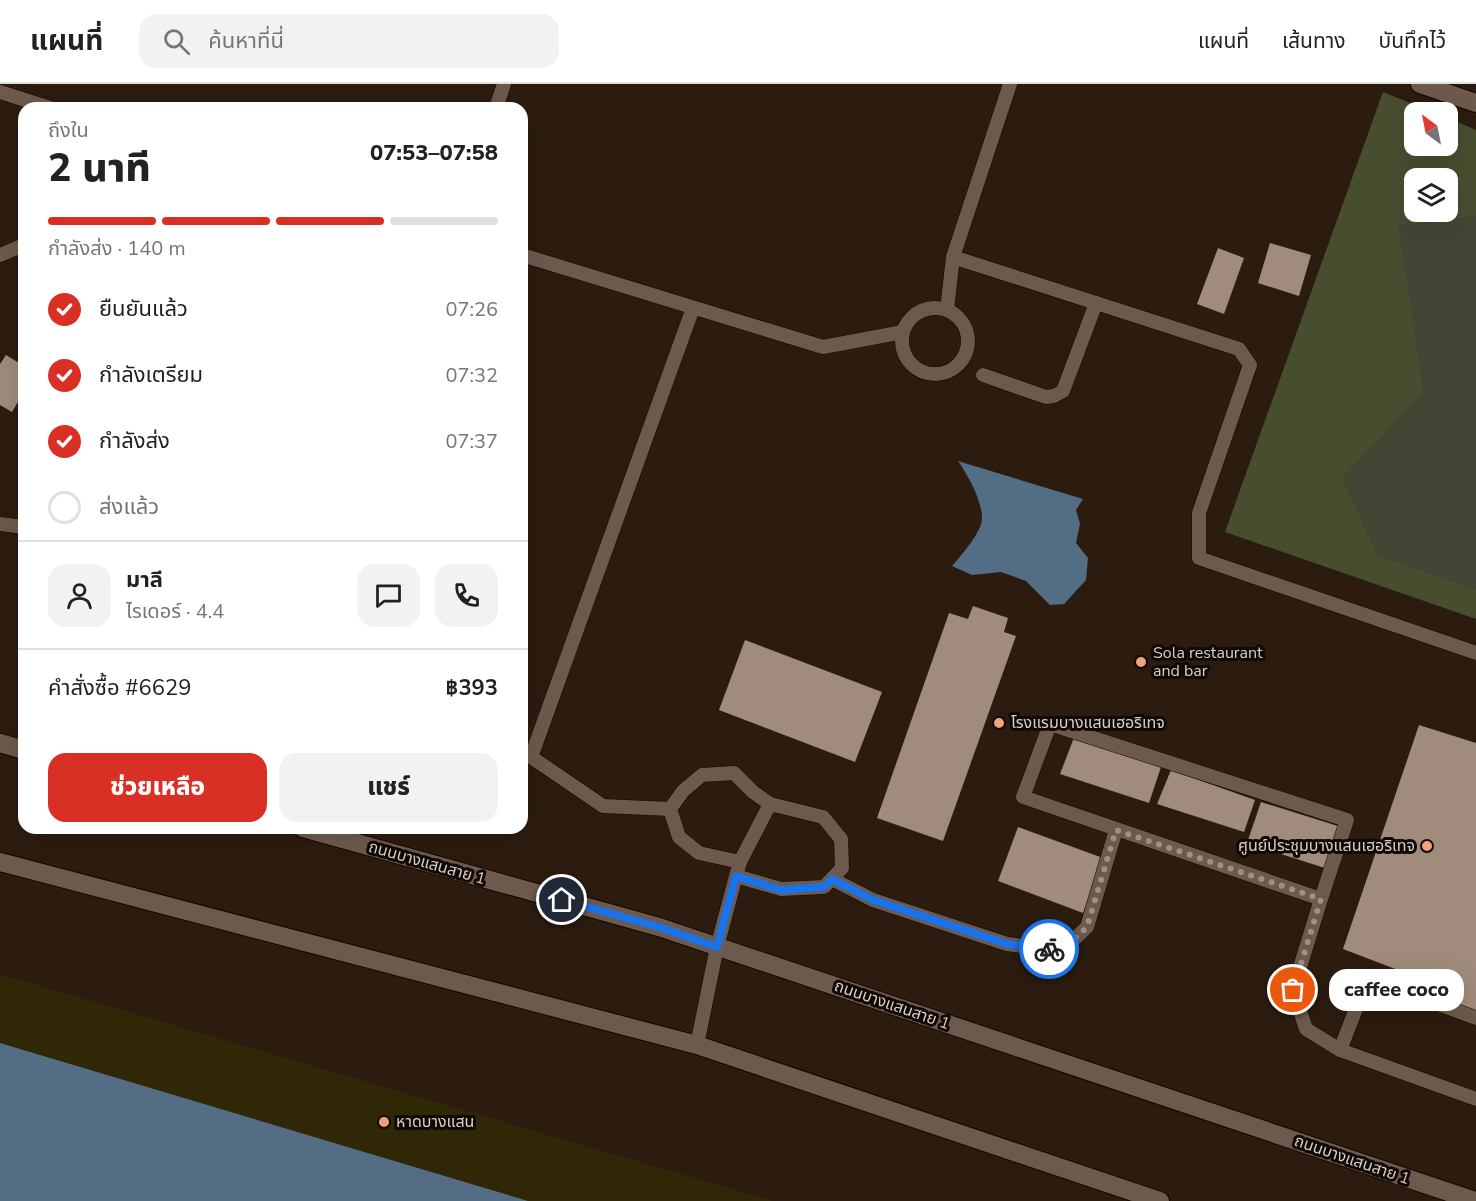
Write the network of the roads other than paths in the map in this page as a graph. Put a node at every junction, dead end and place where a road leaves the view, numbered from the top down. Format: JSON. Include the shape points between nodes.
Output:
{"nodes":[{"id":1,"x":504,"y":84,"type":"edge"},
{"id":2,"x":1010,"y":84,"type":"edge"},
{"id":3,"x":1420,"y":84,"type":"edge"},
{"id":4,"x":0,"y":92,"type":"edge"},
{"id":5,"x":31,"y":102,"type":"edge"},
{"id":6,"x":498,"y":102,"type":"edge"},
{"id":7,"x":1476,"y":103,"type":"edge"},
{"id":8,"x":18,"y":248,"type":"edge"},
{"id":9,"x":0,"y":255,"type":"edge"},
{"id":10,"x":528,"y":257,"type":"edge"},
{"id":11,"x":953,"y":257,"type":"junction"},
{"id":12,"x":1096,"y":303,"type":"junction"},
{"id":13,"x":693,"y":308,"type":"junction"},
{"id":14,"x":947,"y":310,"type":"junction"},
{"id":15,"x":903,"y":332,"type":"junction"},
{"id":16,"x":983,"y":375,"type":"dead end"},
{"id":17,"x":0,"y":524,"type":"edge"},
{"id":18,"x":18,"y":527,"type":"edge"},
{"id":19,"x":1476,"y":653,"type":"edge"},
{"id":20,"x":0,"y":743,"type":"edge"},
{"id":21,"x":18,"y":748,"type":"edge"},
{"id":22,"x":770,"y":804,"type":"junction"},
{"id":23,"x":670,"y":809,"type":"junction"},
{"id":24,"x":1116,"y":830,"type":"junction"},
{"id":25,"x":325,"y":834,"type":"edge"},
{"id":26,"x":0,"y":862,"type":"edge"},
{"id":27,"x":740,"y":862,"type":"junction"},
{"id":28,"x":736,"y":876,"type":"junction"},
{"id":29,"x":832,"y":879,"type":"junction"},
{"id":30,"x":1321,"y":899,"type":"junction"},
{"id":31,"x":717,"y":947,"type":"junction"},
{"id":32,"x":1476,"y":1018,"type":"edge"},
{"id":33,"x":697,"y":1045,"type":"junction"},
{"id":34,"x":1340,"y":1050,"type":"junction"},
{"id":35,"x":1476,"y":1099,"type":"edge"},
{"id":36,"x":1160,"y":1201,"type":"edge"},
{"id":37,"x":1474,"y":1201,"type":"edge"}],
"edges":[{"from":1,"to":6,"type":"lane"},
{"from":2,"to":11,"type":"lane"},
{"from":3,"to":7,"type":"street"},
{"from":4,"to":5,"type":"lane"},
{"from":8,"to":9,"type":"lane"},
{"from":10,"to":13,"type":"lane"},
{"from":11,"to":12,"type":"lane"},
{"from":11,"to":14,"type":"lane"},
{"from":12,"to":16,"type":"lane","via":[[1063,391],[1046,397]]},
{"from":12,"to":19,"type":"lane","via":[[1239,349],[1250,365],[1199,513],[1199,558]]},
{"from":13,"to":15,"type":"lane","via":[[823,347]]},
{"from":13,"to":23,"type":"lane","via":[[531,757],[603,806]]},
{"from":14,"to":15,"type":"lane","via":[[926,309],[908,322]]},
{"from":14,"to":15,"type":"lane","via":[[957,316],[968,334],[968,345],[959,364],[951,370],[930,374],[910,364],[902,343]]},
{"from":17,"to":18,"type":"lane"},
{"from":20,"to":21,"type":"street"},
{"from":22,"to":23,"type":"lane","via":[[734,773],[702,775]]},
{"from":22,"to":27,"type":"lane"},
{"from":22,"to":29,"type":"lane","via":[[824,817],[841,839],[842,868]]},
{"from":23,"to":27,"type":"lane","via":[[679,837],[699,854]]},
{"from":24,"to":29,"type":"lane","via":[[1087,927],[1062,951],[1007,944],[873,900]]},
{"from":24,"to":30,"type":"lane"},
{"from":24,"to":30,"type":"lane","via":[[1023,797],[1050,724],[1347,820]]},
{"from":25,"to":31,"type":"street","name":"ถนนบางแสนสาย 1","via":[[659,927]]},
{"from":26,"to":33,"type":"street"},
{"from":27,"to":28,"type":"lane"},
{"from":28,"to":29,"type":"lane","via":[[781,890],[824,887]]},
{"from":28,"to":31,"type":"lane"},
{"from":30,"to":34,"type":"lane","via":[[1293,990],[1306,1029]]},
{"from":31,"to":33,"type":"lane"},
{"from":31,"to":37,"type":"street","name":"ถนนบางแสนสาย 1"},
{"from":32,"to":34,"type":"lane","via":[[1379,982],[1363,991]]},
{"from":33,"to":36,"type":"street"},
{"from":34,"to":35,"type":"lane"}]}
